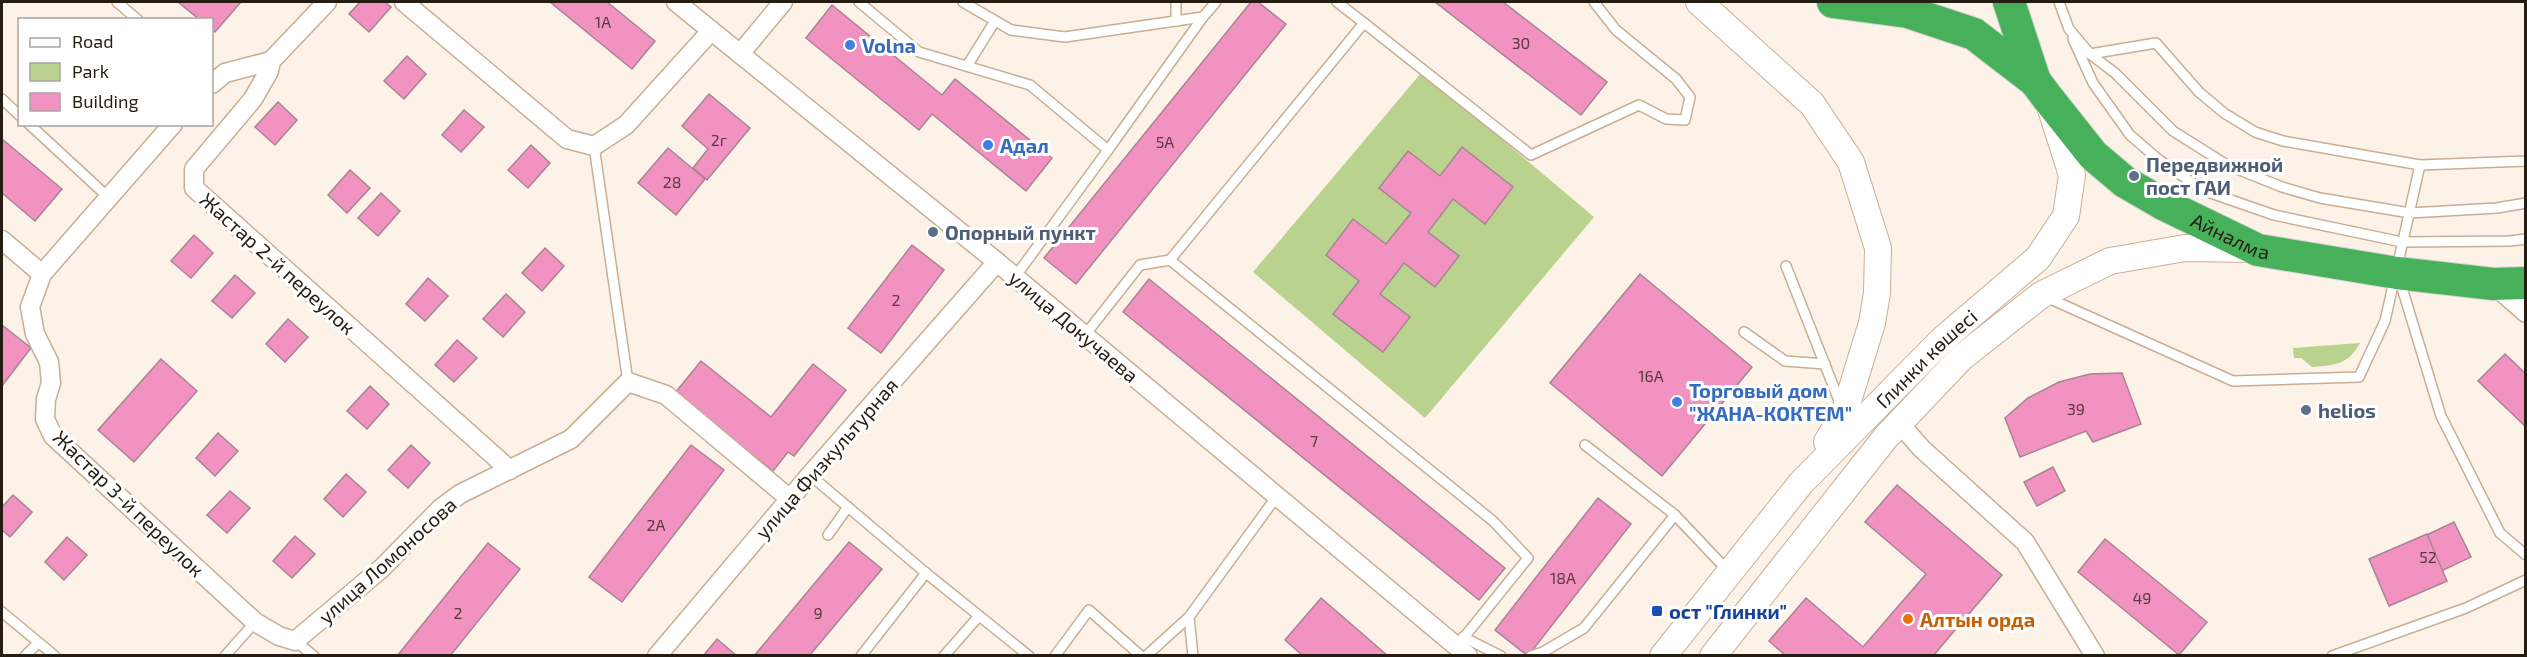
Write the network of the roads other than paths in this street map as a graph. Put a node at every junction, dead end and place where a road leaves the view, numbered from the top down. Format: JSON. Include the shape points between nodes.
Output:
{"nodes":[{"id":1,"x":117,"y":2,"type":"edge"},
{"id":2,"x":327,"y":2,"type":"edge"},
{"id":3,"x":404,"y":2,"type":"edge"},
{"id":4,"x":676,"y":2,"type":"edge"},
{"id":5,"x":783,"y":2,"type":"edge"},
{"id":6,"x":859,"y":2,"type":"edge"},
{"id":7,"x":963,"y":2,"type":"edge"},
{"id":8,"x":1176,"y":2,"type":"edge"},
{"id":9,"x":1216,"y":2,"type":"edge"},
{"id":10,"x":1337,"y":2,"type":"edge"},
{"id":11,"x":1594,"y":2,"type":"edge"},
{"id":12,"x":1699,"y":2,"type":"edge"},
{"id":13,"x":1833,"y":2,"type":"edge"},
{"id":14,"x":2009,"y":2,"type":"edge"},
{"id":15,"x":2059,"y":2,"type":"edge"},
{"id":16,"x":1203,"y":17,"type":"junction"},
{"id":17,"x":136,"y":18,"type":"edge"},
{"id":18,"x":995,"y":21,"type":"junction"},
{"id":19,"x":1176,"y":21,"type":"junction"},
{"id":20,"x":1364,"y":23,"type":"junction"},
{"id":21,"x":2069,"y":29,"type":"junction"},
{"id":22,"x":711,"y":32,"type":"junction"},
{"id":23,"x":740,"y":54,"type":"junction"},
{"id":24,"x":2090,"y":54,"type":"junction"},
{"id":25,"x":272,"y":62,"type":"junction"},
{"id":26,"x":967,"y":66,"type":"junction"},
{"id":27,"x":213,"y":82,"type":"edge"},
{"id":28,"x":2041,"y":89,"type":"junction"},
{"id":29,"x":2,"y":99,"type":"edge"},
{"id":30,"x":18,"y":114,"type":"edge"},
{"id":31,"x":31,"y":126,"type":"edge"},
{"id":32,"x":171,"y":126,"type":"edge"},
{"id":33,"x":594,"y":146,"type":"junction"},
{"id":34,"x":1108,"y":150,"type":"junction"},
{"id":35,"x":2526,"y":161,"type":"edge"},
{"id":36,"x":2420,"y":165,"type":"junction"},
{"id":37,"x":108,"y":198,"type":"junction"},
{"id":38,"x":2526,"y":203,"type":"edge"},
{"id":39,"x":2410,"y":213,"type":"junction"},
{"id":40,"x":2526,"y":239,"type":"edge"},
{"id":41,"x":2,"y":240,"type":"edge"},
{"id":42,"x":2402,"y":242,"type":"junction"},
{"id":43,"x":2258,"y":249,"type":"junction"},
{"id":44,"x":1170,"y":260,"type":"junction"},
{"id":45,"x":998,"y":262,"type":"junction"},
{"id":46,"x":1786,"y":266,"type":"dead end"},
{"id":47,"x":2397,"y":273,"type":"junction"},
{"id":48,"x":42,"y":274,"type":"junction"},
{"id":49,"x":1015,"y":277,"type":"junction"},
{"id":50,"x":2526,"y":283,"type":"edge"},
{"id":51,"x":2493,"y":284,"type":"junction"},
{"id":52,"x":2041,"y":295,"type":"junction"},
{"id":53,"x":2526,"y":313,"type":"edge"},
{"id":54,"x":1744,"y":332,"type":"dead end"},
{"id":55,"x":1085,"y":335,"type":"junction"},
{"id":56,"x":1825,"y":364,"type":"junction"},
{"id":57,"x":628,"y":382,"type":"junction"},
{"id":58,"x":1844,"y":414,"type":"junction"},
{"id":59,"x":1899,"y":423,"type":"junction"},
{"id":60,"x":1585,"y":445,"type":"dead end"},
{"id":61,"x":510,"y":470,"type":"junction"},
{"id":62,"x":810,"y":475,"type":"junction"},
{"id":63,"x":1801,"y":483,"type":"junction"},
{"id":64,"x":1277,"y":496,"type":"junction"},
{"id":65,"x":790,"y":499,"type":"junction"},
{"id":66,"x":848,"y":507,"type":"junction"},
{"id":67,"x":1675,"y":515,"type":"junction"},
{"id":68,"x":828,"y":535,"type":"dead end"},
{"id":69,"x":2526,"y":555,"type":"edge"},
{"id":70,"x":1729,"y":572,"type":"junction"},
{"id":71,"x":926,"y":573,"type":"junction"},
{"id":72,"x":2526,"y":580,"type":"edge"},
{"id":73,"x":2,"y":612,"type":"edge"},
{"id":74,"x":979,"y":616,"type":"junction"},
{"id":75,"x":1189,"y":617,"type":"junction"},
{"id":76,"x":255,"y":622,"type":"junction"},
{"id":77,"x":295,"y":641,"type":"junction"},
{"id":78,"x":38,"y":643,"type":"junction"},
{"id":79,"x":1463,"y":646,"type":"edge"},
{"id":80,"x":25,"y":656,"type":"edge"},
{"id":81,"x":55,"y":656,"type":"edge"},
{"id":82,"x":225,"y":656,"type":"edge"},
{"id":83,"x":314,"y":656,"type":"edge"},
{"id":84,"x":657,"y":656,"type":"edge"},
{"id":85,"x":861,"y":656,"type":"edge"},
{"id":86,"x":944,"y":656,"type":"edge"},
{"id":87,"x":1029,"y":656,"type":"edge"},
{"id":88,"x":1055,"y":656,"type":"edge"},
{"id":89,"x":1141,"y":656,"type":"edge"},
{"id":90,"x":1146,"y":656,"type":"edge"},
{"id":91,"x":1193,"y":656,"type":"edge"},
{"id":92,"x":1501,"y":656,"type":"edge"},
{"id":93,"x":1531,"y":656,"type":"edge"},
{"id":94,"x":1663,"y":656,"type":"edge"},
{"id":95,"x":1713,"y":656,"type":"edge"},
{"id":96,"x":2095,"y":656,"type":"edge"},
{"id":97,"x":2332,"y":656,"type":"edge"}],
"edges":[{"from":1,"to":17,"type":"lane"},
{"from":2,"to":25,"type":"street","name":"Жастар 2-й переулок"},
{"from":3,"to":33,"type":"street","via":[[567,139]]},
{"from":4,"to":22,"type":"street","name":"улица Докучаева"},
{"from":5,"to":23,"type":"street"},
{"from":6,"to":26,"type":"lane","via":[[919,52]]},
{"from":7,"to":18,"type":"lane"},
{"from":8,"to":19,"type":"lane"},
{"from":9,"to":16,"type":"lane"},
{"from":10,"to":20,"type":"lane"},
{"from":11,"to":20,"type":"lane","via":[[1616,30],[1676,79],[1690,97],[1685,120],[1666,118],[1640,105],[1531,155]]},
{"from":12,"to":58,"type":"main road","via":[[1812,104],[1851,162],[1878,248],[1877,292],[1872,323]]},
{"from":13,"to":28,"type":"highway","via":[[1908,12],[1974,34]]},
{"from":14,"to":28,"type":"highway","name":"Айналма"},
{"from":15,"to":21,"type":"lane"},
{"from":16,"to":19,"type":"lane"},
{"from":16,"to":34,"type":"lane"},
{"from":18,"to":19,"type":"lane","via":[[1011,30],[1065,37]]},
{"from":18,"to":26,"type":"lane"},
{"from":20,"to":44,"type":"lane"},
{"from":21,"to":24,"type":"lane"},
{"from":21,"to":42,"type":"lane","via":[[2093,83],[2130,135],[2205,191],[2274,215]]},
{"from":22,"to":23,"type":"street","name":"улица Докучаева"},
{"from":22,"to":33,"type":"street","via":[[626,125]]},
{"from":23,"to":45,"type":"street","name":"улица Докучаева"},
{"from":24,"to":36,"type":"lane","via":[[2156,43],[2199,93],[2255,132],[2283,141]]},
{"from":24,"to":39,"type":"lane","via":[[2115,73],[2173,131],[2227,165],[2282,188],[2320,198]]},
{"from":25,"to":27,"type":"street","via":[[225,73]]},
{"from":25,"to":61,"type":"street","name":"Жастар 2-й переулок","via":[[253,99],[194,170],[194,188]]},
{"from":26,"to":34,"type":"lane","via":[[1030,85]]},
{"from":28,"to":43,"type":"highway","name":"Айналма","via":[[2093,155],[2125,182]]},
{"from":28,"to":63,"type":"main road","name":"Глинки көшесі","via":[[2072,175],[2066,216],[2038,258],[1942,340]]},
{"from":29,"to":30,"type":"lane"},
{"from":31,"to":37,"type":"lane"},
{"from":32,"to":37,"type":"street","name":"Жастар 3-й переулок"},
{"from":33,"to":57,"type":"lane"},
{"from":34,"to":49,"type":"lane"},
{"from":35,"to":36,"type":"lane"},
{"from":36,"to":39,"type":"lane"},
{"from":37,"to":48,"type":"street","name":"Жастар 3-й переулок"},
{"from":38,"to":39,"type":"lane"},
{"from":39,"to":42,"type":"lane"},
{"from":40,"to":42,"type":"lane"},
{"from":41,"to":48,"type":"street"},
{"from":42,"to":47,"type":"lane"},
{"from":43,"to":47,"type":"highway","name":"Айналма"},
{"from":43,"to":52,"type":"main road","name":"Глинки көшесі","via":[[2185,248],[2110,261]]},
{"from":44,"to":55,"type":"lane","via":[[1140,266]]},
{"from":44,"to":79,"type":"lane","via":[[1493,521],[1528,558]]},
{"from":45,"to":49,"type":"street","name":"улица Докучаева"},
{"from":45,"to":62,"type":"street","name":"улица Физкультурная"},
{"from":46,"to":56,"type":"lane"},
{"from":47,"to":51,"type":"highway","name":"Айналма"},
{"from":47,"to":52,"type":"lane","via":[[2385,321],[2359,376],[2233,381]]},
{"from":47,"to":69,"type":"lane","via":[[2441,416],[2500,533]]},
{"from":48,"to":76,"type":"street","name":"Жастар 3-й переулок","via":[[30,307],[48,362],[51,383],[45,419],[53,436]]},
{"from":49,"to":55,"type":"street","name":"улица Докучаева"},
{"from":50,"to":51,"type":"highway","name":"Айналма"},
{"from":51,"to":53,"type":"street"},
{"from":52,"to":59,"type":"main road","name":"Глинки көшесі","via":[[1961,358]]},
{"from":54,"to":56,"type":"lane","via":[[1785,361]]},
{"from":55,"to":64,"type":"street","name":"улица Докучаева"},
{"from":56,"to":58,"type":"lane"},
{"from":57,"to":61,"type":"street","name":"улица Ломоносова","via":[[571,439]]},
{"from":57,"to":65,"type":"street","via":[[666,395]]},
{"from":58,"to":63,"type":"main road"},
{"from":59,"to":95,"type":"main road","name":"Глинки көшесі"},
{"from":59,"to":96,"type":"street","via":[[1922,449],[2025,542]]},
{"from":60,"to":67,"type":"lane"},
{"from":61,"to":77,"type":"street","name":"улица Ломоносова","via":[[460,494],[440,509],[382,568]]},
{"from":62,"to":65,"type":"street","name":"улица Физкультурная"},
{"from":62,"to":66,"type":"lane"},
{"from":63,"to":70,"type":"main road","name":"Глинки көшесі"},
{"from":64,"to":75,"type":"lane"},
{"from":64,"to":79,"type":"street","name":"улица Докучаева"},
{"from":65,"to":84,"type":"street","name":"улица Физкультурная"},
{"from":66,"to":68,"type":"lane"},
{"from":66,"to":71,"type":"lane"},
{"from":67,"to":70,"type":"lane"},
{"from":67,"to":93,"type":"lane","via":[[1584,628]]},
{"from":70,"to":94,"type":"main road","name":"Глинки көшесі"},
{"from":71,"to":74,"type":"lane"},
{"from":71,"to":85,"type":"lane"},
{"from":72,"to":97,"type":"lane","via":[[2466,608]]},
{"from":73,"to":78,"type":"lane"},
{"from":74,"to":86,"type":"lane"},
{"from":74,"to":87,"type":"lane"},
{"from":75,"to":90,"type":"lane"},
{"from":75,"to":91,"type":"lane"},
{"from":76,"to":77,"type":"street","name":"Жастар 3-й переулок"},
{"from":76,"to":82,"type":"lane"},
{"from":77,"to":83,"type":"lane"},
{"from":78,"to":80,"type":"lane"},
{"from":78,"to":81,"type":"lane"},
{"from":79,"to":92,"type":"lane"},
{"from":88,"to":89,"type":"lane","via":[[1089,610]]}]}
